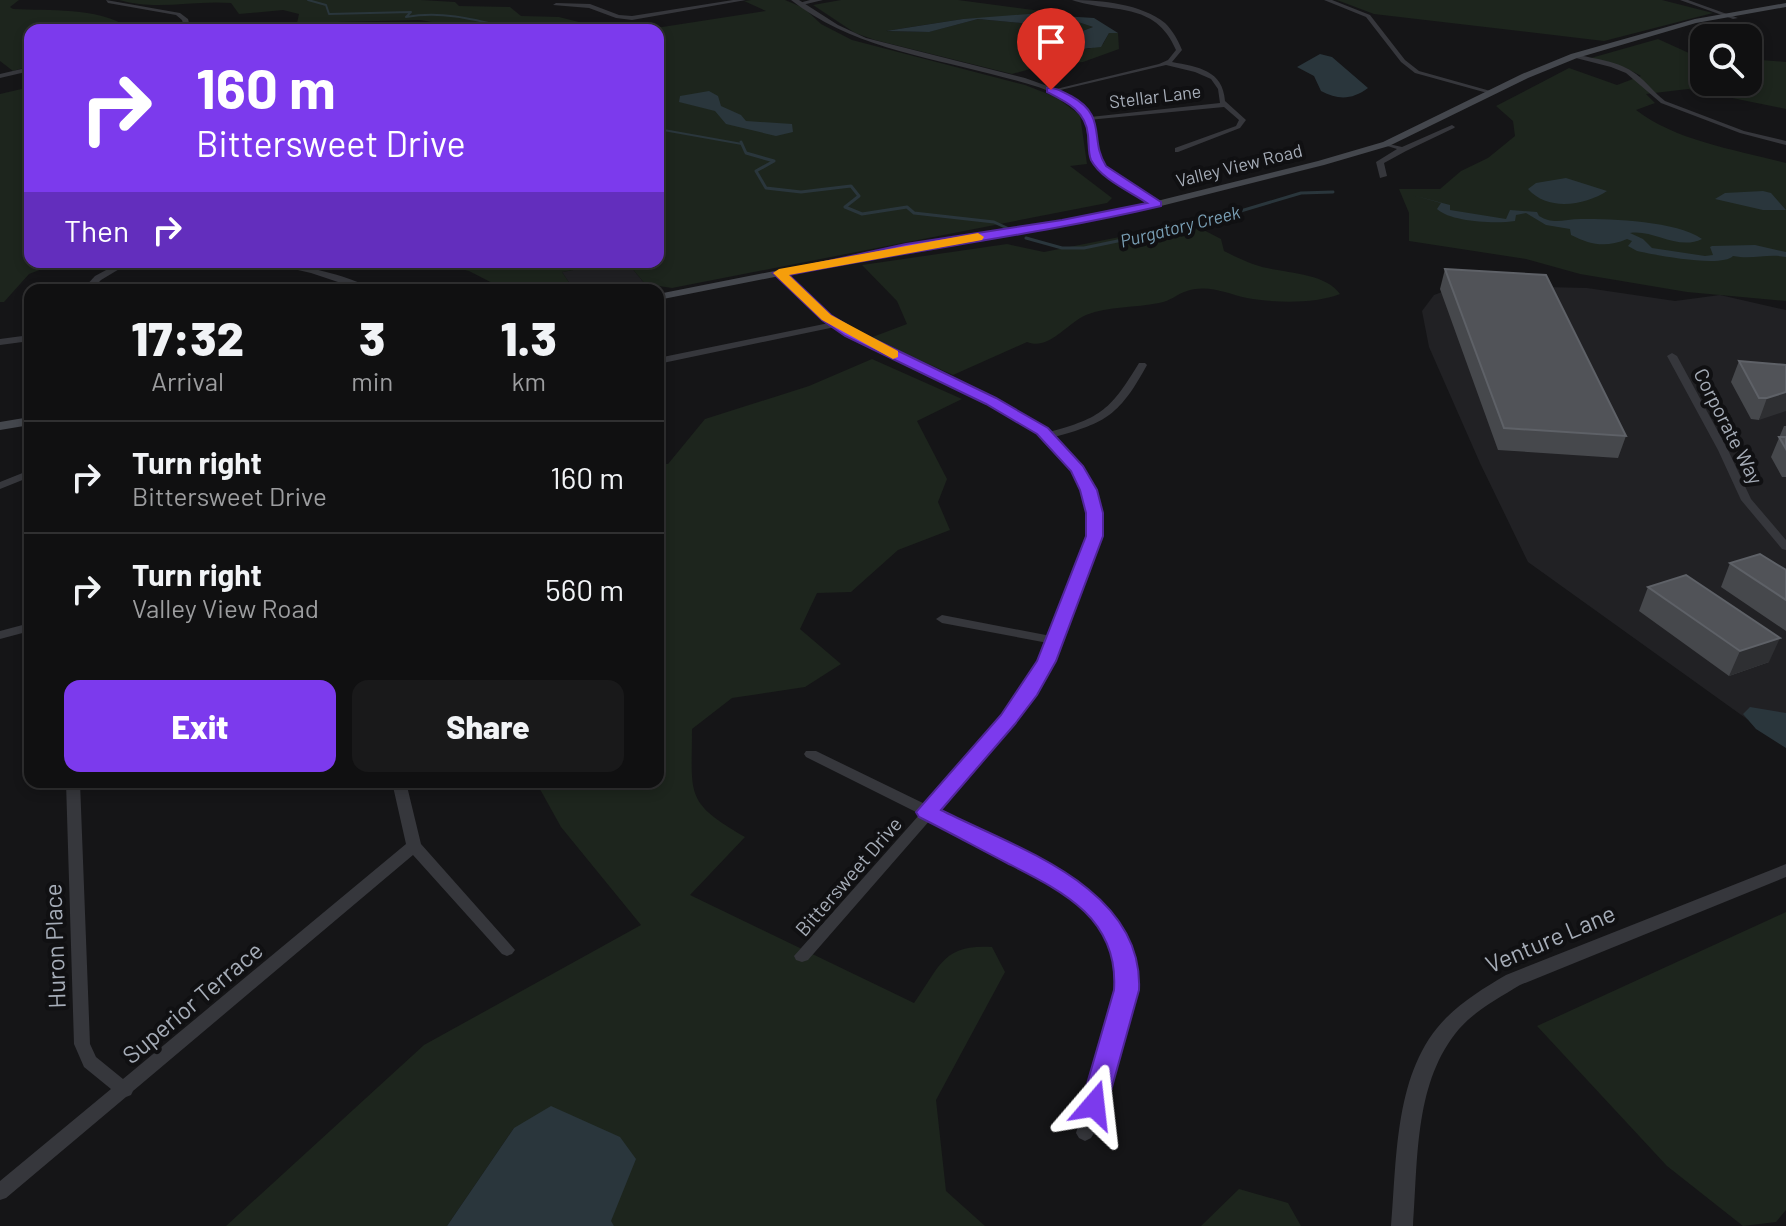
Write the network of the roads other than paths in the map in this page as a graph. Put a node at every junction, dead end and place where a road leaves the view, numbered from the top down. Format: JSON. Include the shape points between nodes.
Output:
{"nodes":[{"id":1,"x":743,"y":0,"type":"edge"},
{"id":2,"x":820,"y":0,"type":"edge"},
{"id":3,"x":1075,"y":0,"type":"edge"},
{"id":4,"x":1327,"y":0,"type":"edge"},
{"id":5,"x":1683,"y":0,"type":"edge"},
{"id":6,"x":108,"y":1,"type":"edge"},
{"id":7,"x":798,"y":2,"type":"edge"},
{"id":8,"x":1097,"y":2,"type":"edge"},
{"id":9,"x":556,"y":5,"type":"dead end"},
{"id":10,"x":1786,"y":7,"type":"edge"},
{"id":11,"x":1725,"y":15,"type":"junction"},
{"id":12,"x":1735,"y":18,"type":"junction"},
{"id":13,"x":185,"y":24,"type":"edge"},
{"id":14,"x":1667,"y":30,"type":"junction"},
{"id":15,"x":1574,"y":56,"type":"junction"},
{"id":16,"x":1166,"y":63,"type":"junction"},
{"id":17,"x":24,"y":70,"type":"edge"},
{"id":18,"x":0,"y":76,"type":"edge"},
{"id":19,"x":1054,"y":91,"type":"junction"},
{"id":20,"x":1491,"y":92,"type":"junction"},
{"id":21,"x":1224,"y":105,"type":"junction"},
{"id":22,"x":1090,"y":119,"type":"junction"},
{"id":23,"x":1425,"y":125,"type":"junction"},
{"id":24,"x":1786,"y":143,"type":"edge"},
{"id":25,"x":1386,"y":144,"type":"junction"},
{"id":26,"x":1403,"y":149,"type":"junction"},
{"id":27,"x":1178,"y":150,"type":"dead end"},
{"id":28,"x":1383,"y":176,"type":"dead end"},
{"id":29,"x":1157,"y":204,"type":"junction"},
{"id":30,"x":116,"y":268,"type":"edge"},
{"id":31,"x":298,"y":268,"type":"edge"},
{"id":32,"x":779,"y":273,"type":"junction"},
{"id":33,"x":92,"y":284,"type":"edge"},
{"id":34,"x":351,"y":284,"type":"edge"},
{"id":35,"x":664,"y":296,"type":"edge"},
{"id":36,"x":837,"y":324,"type":"junction"},
{"id":37,"x":24,"y":339,"type":"edge"},
{"id":38,"x":0,"y":342,"type":"edge"},
{"id":39,"x":1672,"y":356,"type":"dead end"},
{"id":40,"x":664,"y":360,"type":"edge"},
{"id":41,"x":1142,"y":365,"type":"dead end"},
{"id":42,"x":24,"y":422,"type":"edge"},
{"id":43,"x":0,"y":426,"type":"edge"},
{"id":44,"x":1048,"y":435,"type":"junction"},
{"id":45,"x":24,"y":476,"type":"edge"},
{"id":46,"x":0,"y":486,"type":"edge"},
{"id":47,"x":1786,"y":547,"type":"edge"},
{"id":48,"x":942,"y":619,"type":"dead end"},
{"id":49,"x":24,"y":629,"type":"edge"},
{"id":50,"x":0,"y":635,"type":"edge"},
{"id":51,"x":1055,"y":641,"type":"junction"},
{"id":52,"x":811,"y":754,"type":"dead end"},
{"id":53,"x":73,"y":788,"type":"edge"},
{"id":54,"x":400,"y":788,"type":"edge"},
{"id":55,"x":927,"y":812,"type":"junction"},
{"id":56,"x":414,"y":846,"type":"junction"},
{"id":57,"x":1786,"y":870,"type":"edge"},
{"id":58,"x":507,"y":950,"type":"dead end"},
{"id":59,"x":802,"y":956,"type":"dead end"},
{"id":60,"x":125,"y":1090,"type":"junction"},
{"id":61,"x":1085,"y":1133,"type":"dead end"},
{"id":62,"x":0,"y":1192,"type":"edge"},
{"id":63,"x":1402,"y":1226,"type":"edge"}],
"edges":[{"from":1,"to":9,"type":"street","via":[[632,18],[590,6]]},
{"from":2,"to":7,"type":"street"},
{"from":3,"to":8,"type":"street"},
{"from":4,"to":20,"type":"street","via":[[1368,16],[1417,72]]},
{"from":5,"to":11,"type":"street"},
{"from":6,"to":13,"type":"street","via":[[164,11],[182,17]]},
{"from":7,"to":19,"type":"street","via":[[864,39]]},
{"from":8,"to":16,"type":"street","via":[[1153,18],[1178,44],[1176,55]]},
{"from":10,"to":11,"type":"main road","name":"Valley View Road"},
{"from":10,"to":12,"type":"main road","name":"Valley View Road"},
{"from":11,"to":12,"type":"street"},
{"from":11,"to":14,"type":"main road","name":"Valley View Road"},
{"from":12,"to":14,"type":"main road","name":"Valley View Road"},
{"from":14,"to":15,"type":"main road","name":"Valley View Road"},
{"from":15,"to":20,"type":"main road","name":"Valley View Road"},
{"from":15,"to":24,"type":"street","via":[[1629,72],[1663,102]]},
{"from":16,"to":19,"type":"street"},
{"from":16,"to":21,"type":"street","via":[[1217,82]]},
{"from":17,"to":18,"type":"street"},
{"from":19,"to":22,"type":"street"},
{"from":20,"to":23,"type":"main road","name":"Valley View Road"},
{"from":21,"to":22,"type":"street","name":"Stellar Lane"},
{"from":21,"to":27,"type":"street","via":[[1243,120],[1238,127]]},
{"from":22,"to":29,"type":"street","via":[[1093,150],[1102,168]]},
{"from":23,"to":25,"type":"main road","name":"Valley View Road"},
{"from":23,"to":26,"type":"street","via":[[1448,128]]},
{"from":25,"to":26,"type":"street"},
{"from":25,"to":29,"type":"main road","name":"Valley View Road"},
{"from":26,"to":28,"type":"street","via":[[1380,162]]},
{"from":29,"to":32,"type":"main road","name":"Valley View Road"},
{"from":30,"to":33,"type":"street"},
{"from":31,"to":34,"type":"street"},
{"from":32,"to":35,"type":"main road","name":"Valley View Road"},
{"from":32,"to":36,"type":"street","name":"Bittersweet Drive"},
{"from":36,"to":40,"type":"street"},
{"from":36,"to":44,"type":"street","name":"Bittersweet Drive"},
{"from":37,"to":38,"type":"street"},
{"from":39,"to":47,"type":"street","name":"Corporate Way","via":[[1746,500]]},
{"from":41,"to":44,"type":"street","via":[[1109,414]]},
{"from":42,"to":43,"type":"main road"},
{"from":44,"to":51,"type":"street","name":"Bittersweet Drive","via":[[1078,469],[1095,513],[1087,560]]},
{"from":45,"to":46,"type":"street"},
{"from":48,"to":51,"type":"street"},
{"from":49,"to":50,"type":"street"},
{"from":51,"to":55,"type":"street","name":"Bittersweet Drive","via":[[1030,690]]},
{"from":52,"to":55,"type":"street"},
{"from":53,"to":60,"type":"street","name":"Huron Place","via":[[82,1044],[90,1062]]},
{"from":54,"to":56,"type":"street"},
{"from":55,"to":59,"type":"street","name":"Bittersweet Drive"},
{"from":55,"to":61,"type":"street","via":[[1074,887],[1116,935],[1128,973],[1127,990]]},
{"from":56,"to":58,"type":"street"},
{"from":56,"to":60,"type":"street","name":"Superior Terrace"},
{"from":57,"to":63,"type":"street","name":"Venture Lane","via":[[1513,980],[1481,996],[1458,1016],[1424,1064],[1413,1105]]},
{"from":60,"to":62,"type":"street","name":"Superior Terrace"}]}
